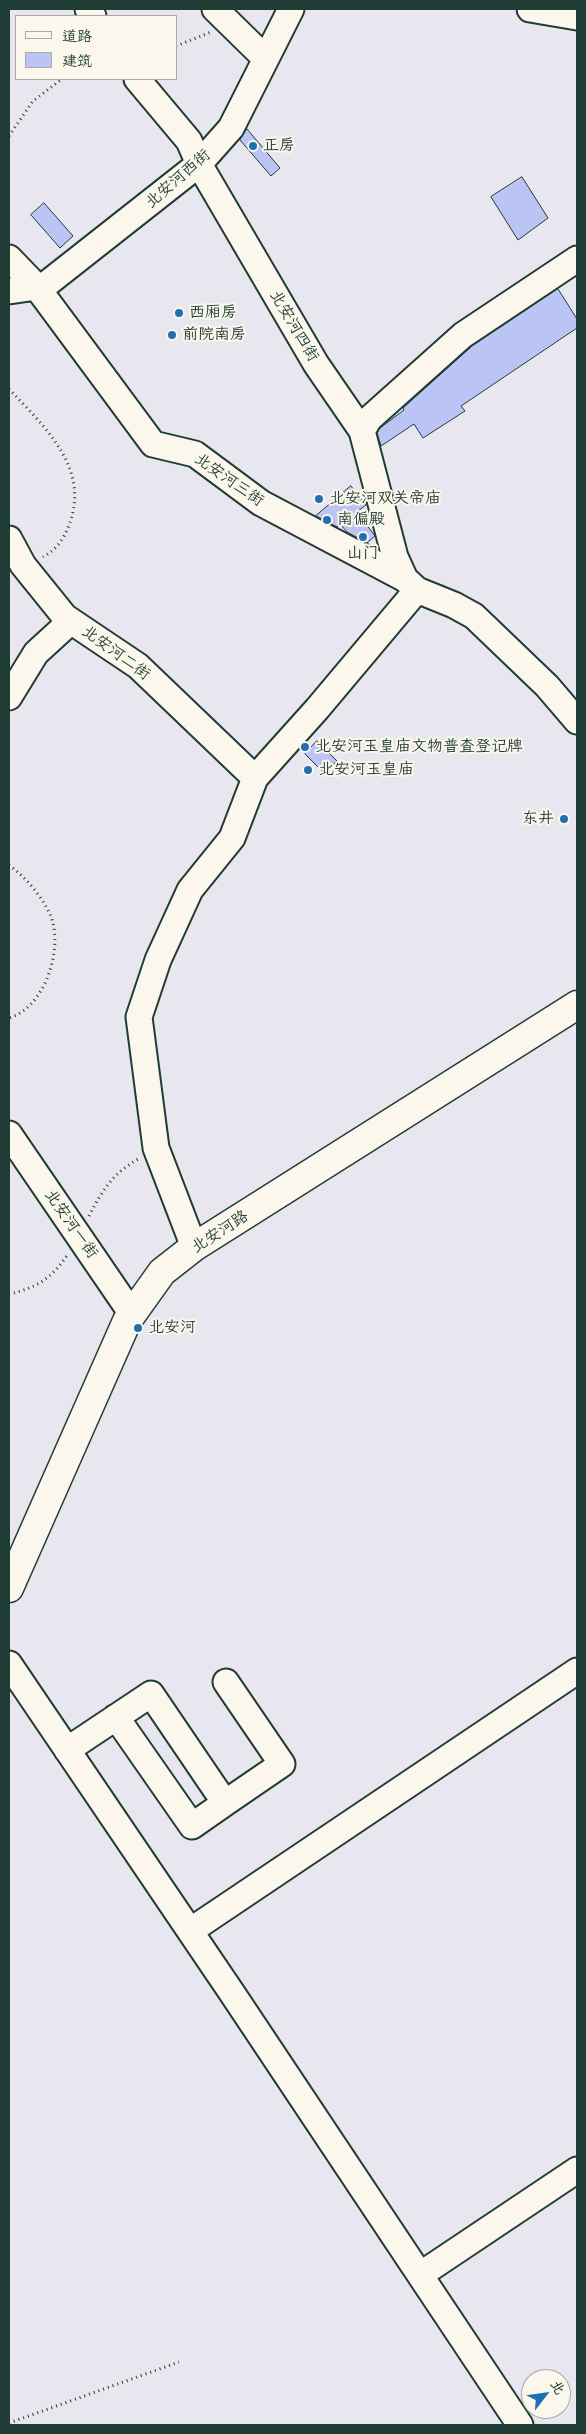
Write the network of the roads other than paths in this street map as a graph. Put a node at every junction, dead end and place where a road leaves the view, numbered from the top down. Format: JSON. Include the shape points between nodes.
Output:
{"nodes":[{"id":1,"x":216,"y":9,"type":"edge"},
{"id":2,"x":291,"y":9,"type":"edge"},
{"id":3,"x":530,"y":9,"type":"edge"},
{"id":4,"x":577,"y":17,"type":"edge"},
{"id":5,"x":265,"y":58,"type":"junction"},
{"id":6,"x":138,"y":80,"type":"edge"},
{"id":7,"x":200,"y":164,"type":"junction"},
{"id":8,"x":9,"y":258,"type":"edge"},
{"id":9,"x":577,"y":259,"type":"edge"},
{"id":10,"x":36,"y":286,"type":"junction"},
{"id":11,"x":9,"y":291,"type":"edge"},
{"id":12,"x":362,"y":431,"type":"junction"},
{"id":13,"x":9,"y":539,"type":"edge"},
{"id":14,"x":411,"y":584,"type":"junction"},
{"id":15,"x":71,"y":621,"type":"junction"},
{"id":16,"x":9,"y":698,"type":"edge"},
{"id":17,"x":577,"y":721,"type":"edge"},
{"id":18,"x":255,"y":778,"type":"junction"},
{"id":19,"x":577,"y":1005,"type":"edge"},
{"id":20,"x":9,"y":1134,"type":"edge"},
{"id":21,"x":194,"y":1247,"type":"junction"},
{"id":22,"x":132,"y":1314,"type":"junction"},
{"id":23,"x":9,"y":1588,"type":"edge"},
{"id":24,"x":9,"y":1664,"type":"edge"},
{"id":25,"x":577,"y":1671,"type":"edge"},
{"id":26,"x":226,"y":1682,"type":"dead end"},
{"id":27,"x":116,"y":1717,"type":"junction"},
{"id":28,"x":68,"y":1750,"type":"junction"},
{"id":29,"x":225,"y":1803,"type":"junction"},
{"id":30,"x":190,"y":1931,"type":"junction"},
{"id":31,"x":577,"y":2170,"type":"edge"},
{"id":32,"x":420,"y":2275,"type":"junction"},
{"id":33,"x":520,"y":2425,"type":"edge"}],
"edges":[{"from":1,"to":5,"type":"street"},
{"from":2,"to":5,"type":"street","name":"北安河西街"},
{"from":3,"to":4,"type":"street"},
{"from":5,"to":7,"type":"street","name":"北安河西街","via":[[231,128]]},
{"from":6,"to":7,"type":"street","name":"北安河四街","via":[[190,141]]},
{"from":7,"to":10,"type":"street","name":"北安河西街","via":[[44,286]]},
{"from":7,"to":12,"type":"street","name":"北安河四街","via":[[316,364]]},
{"from":8,"to":10,"type":"street","name":"北安河三街"},
{"from":9,"to":12,"type":"street","via":[[463,335],[369,419]]},
{"from":10,"to":11,"type":"street","name":"北安河西街"},
{"from":10,"to":14,"type":"street","name":"北安河三街","via":[[153,444],[195,454],[261,503]]},
{"from":12,"to":14,"type":"street","name":"北安河四街","via":[[394,557]]},
{"from":13,"to":15,"type":"street","name":"北安河二街","via":[[23,565]]},
{"from":14,"to":17,"type":"street","name":"北安河三街","via":[[474,616],[547,686]]},
{"from":14,"to":18,"type":"street","via":[[317,709]]},
{"from":15,"to":16,"type":"street","via":[[36,653]]},
{"from":15,"to":18,"type":"street","name":"北安河二街","via":[[138,666]]},
{"from":18,"to":21,"type":"street","via":[[232,838],[190,890],[158,960],[139,1017],[156,1148]]},
{"from":19,"to":21,"type":"main road","name":"北安河路"},
{"from":20,"to":22,"type":"street","name":"北安河一街"},
{"from":21,"to":22,"type":"main road","name":"北安河路","via":[[162,1272]]},
{"from":22,"to":23,"type":"main road","name":"北安河路"},
{"from":24,"to":28,"type":"street"},
{"from":25,"to":30,"type":"street"},
{"from":26,"to":29,"type":"street","via":[[282,1764]]},
{"from":27,"to":28,"type":"street"},
{"from":27,"to":29,"type":"street","via":[[192,1826]]},
{"from":27,"to":29,"type":"street","via":[[151,1694]]},
{"from":28,"to":30,"type":"street"},
{"from":30,"to":32,"type":"street"},
{"from":31,"to":32,"type":"street"},
{"from":32,"to":33,"type":"street"}]}
